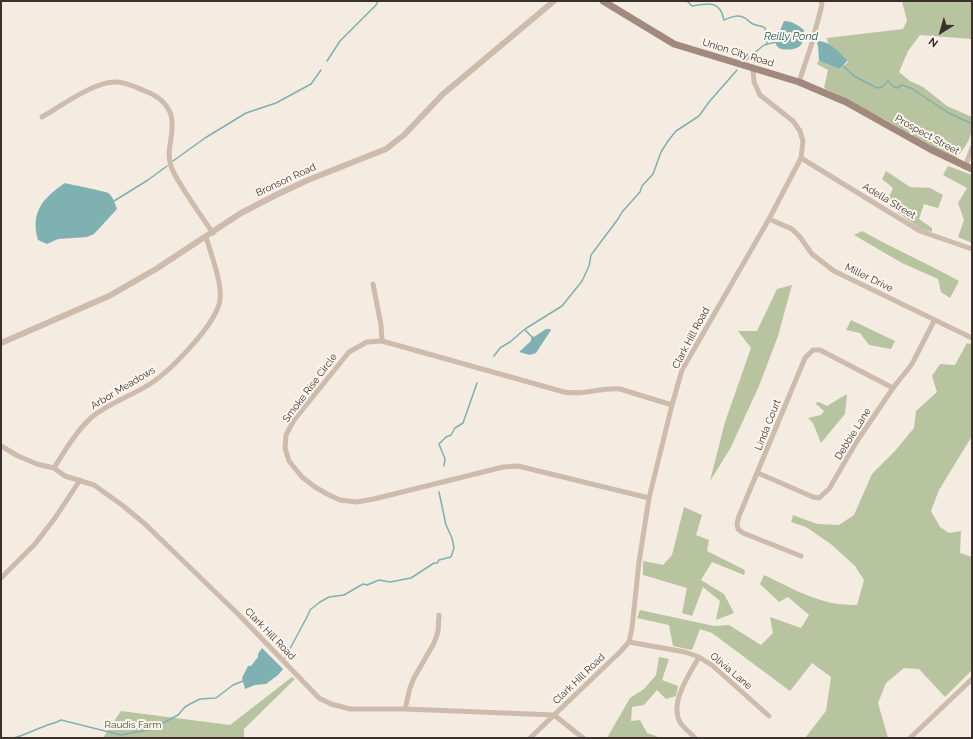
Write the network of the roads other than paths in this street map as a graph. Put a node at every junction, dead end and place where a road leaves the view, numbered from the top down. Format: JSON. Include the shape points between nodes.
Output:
{"nodes":[{"id":1,"x":554,"y":1,"type":"edge"},
{"id":2,"x":603,"y":1,"type":"edge"},
{"id":3,"x":821,"y":1,"type":"edge"},
{"id":4,"x":753,"y":68,"type":"junction"},
{"id":5,"x":799,"y":82,"type":"junction"},
{"id":6,"x":873,"y":116,"type":"joint"},
{"id":7,"x":42,"y":117,"type":"dead end"},
{"id":8,"x":972,"y":148,"type":"edge"},
{"id":9,"x":801,"y":158,"type":"junction"},
{"id":10,"x":965,"y":167,"type":"junction"},
{"id":11,"x":972,"y":169,"type":"edge"},
{"id":12,"x":769,"y":219,"type":"junction"},
{"id":13,"x":213,"y":233,"type":"junction"},
{"id":14,"x":206,"y":237,"type":"junction"},
{"id":15,"x":972,"y":249,"type":"edge"},
{"id":16,"x":373,"y":284,"type":"dead end"},
{"id":17,"x":934,"y":321,"type":"junction"},
{"id":18,"x":972,"y":338,"type":"edge"},
{"id":19,"x":382,"y":341,"type":"junction"},
{"id":20,"x":1,"y":343,"type":"edge"},
{"id":21,"x":893,"y":388,"type":"junction"},
{"id":22,"x":672,"y":406,"type":"junction"},
{"id":23,"x":1,"y":446,"type":"edge"},
{"id":24,"x":54,"y":468,"type":"junction"},
{"id":25,"x":758,"y":473,"type":"junction"},
{"id":26,"x":80,"y":480,"type":"junction"},
{"id":27,"x":649,"y":498,"type":"junction"},
{"id":28,"x":801,"y":556,"type":"dead end"},
{"id":29,"x":1,"y":578,"type":"edge"},
{"id":30,"x":439,"y":615,"type":"dead end"},
{"id":31,"x":629,"y":642,"type":"junction"},
{"id":32,"x":699,"y":657,"type":"junction"},
{"id":33,"x":972,"y":678,"type":"edge"},
{"id":34,"x":405,"y":709,"type":"junction"},
{"id":35,"x":554,"y":715,"type":"junction"},
{"id":36,"x":769,"y":716,"type":"dead end"},
{"id":37,"x":530,"y":738,"type":"edge"},
{"id":38,"x":584,"y":738,"type":"edge"},
{"id":39,"x":696,"y":738,"type":"edge"},
{"id":40,"x":910,"y":738,"type":"edge"}],
"edges":[{"from":1,"to":13,"type":"street","name":"Bronson Road","via":[[443,94],[392,146],[276,194],[241,213]]},
{"from":2,"to":4,"type":"main road","name":"Union City Road","via":[[674,44]]},
{"from":3,"to":5,"type":"street","via":[[811,46]]},
{"from":4,"to":5,"type":"main road","name":"Union City Road"},
{"from":4,"to":9,"type":"street","name":"Clark Hill Road","via":[[754,82],[760,95],[793,121],[800,131],[803,141]]},
{"from":5,"to":6,"type":"main road","name":"Union City Road"},
{"from":6,"to":10,"type":"main road","name":"Prospect Street"},
{"from":7,"to":13,"type":"street","via":[[107,82],[130,86],[159,98],[170,113],[173,124],[169,153],[174,174]]},
{"from":8,"to":10,"type":"street"},
{"from":9,"to":12,"type":"street","name":"Clark Hill Road"},
{"from":9,"to":15,"type":"street","name":"Adella Street","via":[[920,231]]},
{"from":10,"to":11,"type":"main road","name":"Prospect Street"},
{"from":12,"to":17,"type":"street","name":"Miller Drive","via":[[792,229],[812,254],[834,271]]},
{"from":12,"to":22,"type":"street","name":"Clark Hill Road","via":[[682,370]]},
{"from":13,"to":14,"type":"street","name":"Bronson Road"},
{"from":14,"to":20,"type":"street","name":"Bronson Road","via":[[109,296]]},
{"from":14,"to":24,"type":"street","name":"Arbor Meadows","via":[[220,298],[212,320],[163,375],[90,419]]},
{"from":16,"to":19,"type":"street","via":[[382,326]]},
{"from":17,"to":18,"type":"street","name":"Miller Drive"},
{"from":17,"to":21,"type":"street","name":"Debbie Lane","via":[[912,364]]},
{"from":19,"to":22,"type":"street","name":"Smoke Rise Circle","via":[[564,392],[575,394],[620,389]]},
{"from":19,"to":27,"type":"street","name":"Smoke Rise Circle","via":[[367,342],[349,352],[294,420],[286,435],[285,448],[289,461],[302,477],[315,487],[340,500],[357,502],[503,467],[518,466]]},
{"from":21,"to":25,"type":"street","name":"Debbie Lane","via":[[857,441],[829,489],[819,498]]},
{"from":21,"to":25,"type":"street","name":"Linda Court","via":[[820,350],[813,350],[805,358]]},
{"from":22,"to":27,"type":"street","name":"Clark Hill Road"},
{"from":23,"to":24,"type":"street","name":"Clark Hill Road","via":[[37,464]]},
{"from":24,"to":26,"type":"street","name":"Clark Hill Road","via":[[65,476]]},
{"from":25,"to":28,"type":"street","name":"Linda Court","via":[[739,516],[738,529]]},
{"from":26,"to":29,"type":"street","via":[[35,544]]},
{"from":26,"to":34,"type":"street","name":"Clark Hill Road","via":[[107,493],[145,524],[239,615],[318,698],[350,709]]},
{"from":27,"to":31,"type":"street","name":"Clark Hill Road"},
{"from":30,"to":34,"type":"street","via":[[438,632],[414,678]]},
{"from":31,"to":32,"type":"street","name":"Olivia Lane"},
{"from":31,"to":35,"type":"street","name":"Clark Hill Road"},
{"from":32,"to":36,"type":"street","name":"Olivia Lane","via":[[713,666]]},
{"from":32,"to":39,"type":"street","via":[[682,689],[677,713],[680,722]]},
{"from":33,"to":40,"type":"street"},
{"from":34,"to":35,"type":"street","name":"Clark Hill Road"},
{"from":35,"to":37,"type":"street"},
{"from":35,"to":38,"type":"street"}]}
